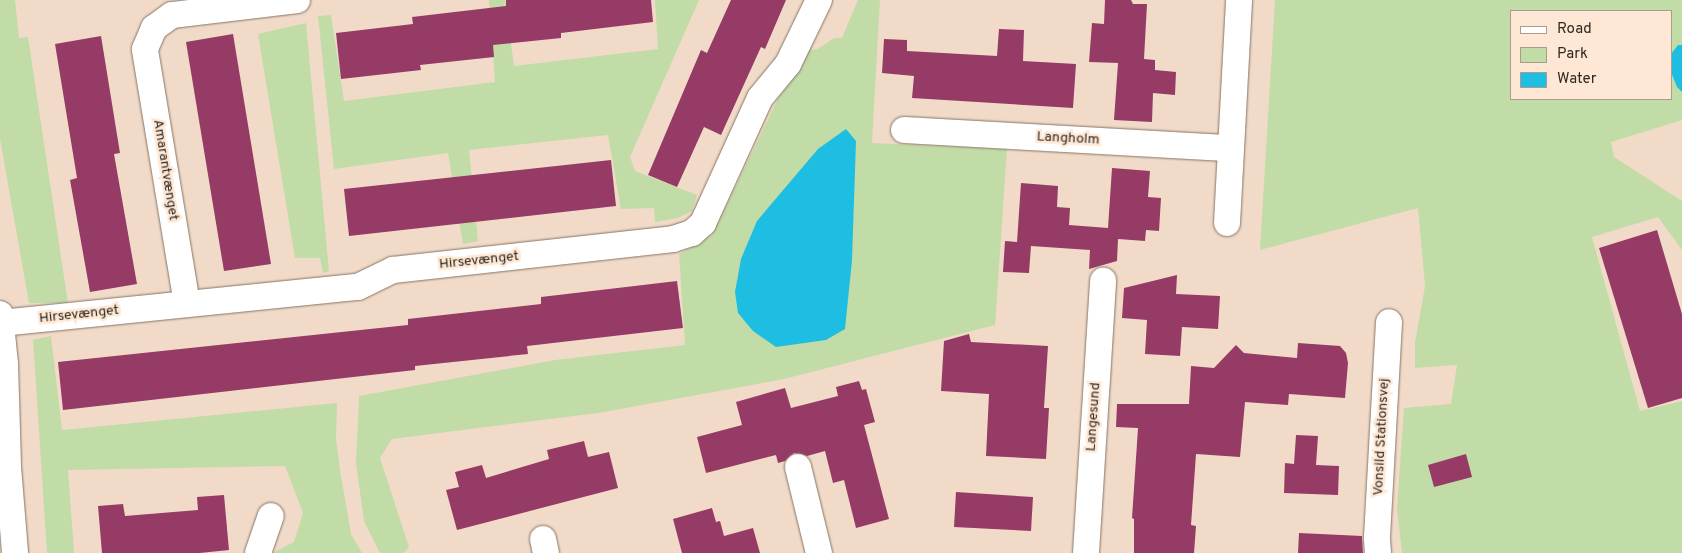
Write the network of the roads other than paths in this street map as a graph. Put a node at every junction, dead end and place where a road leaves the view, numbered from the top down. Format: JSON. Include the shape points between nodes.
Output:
{"nodes":[{"id":1,"x":297,"y":0,"type":"edge"},
{"id":2,"x":819,"y":0,"type":"edge"},
{"id":3,"x":1239,"y":0,"type":"edge"},
{"id":4,"x":904,"y":130,"type":"dead end"},
{"id":5,"x":1231,"y":148,"type":"junction"},
{"id":6,"x":1227,"y":223,"type":"dead end"},
{"id":7,"x":1103,"y":281,"type":"dead end"},
{"id":8,"x":187,"y":304,"type":"junction"},
{"id":9,"x":0,"y":319,"type":"edge"},
{"id":10,"x":1389,"y":322,"type":"dead end"},
{"id":11,"x":798,"y":466,"type":"dead end"},
{"id":12,"x":271,"y":516,"type":"dead end"},
{"id":13,"x":15,"y":553,"type":"edge"},
{"id":14,"x":258,"y":553,"type":"edge"},
{"id":15,"x":819,"y":553,"type":"edge"},
{"id":16,"x":1086,"y":553,"type":"edge"},
{"id":17,"x":1378,"y":553,"type":"edge"}],
"edges":[{"from":1,"to":8,"type":"street","name":"Amarantvænget","via":[[172,15],[154,28],[150,36],[145,50]]},
{"from":2,"to":8,"type":"street","name":"Hirsevænget","via":[[788,64],[760,98],[703,223],[692,233],[673,239],[393,270],[358,287]]},
{"from":3,"to":5,"type":"street"},
{"from":4,"to":5,"type":"street","name":"Langholm"},
{"from":5,"to":6,"type":"street"},
{"from":7,"to":16,"type":"street","name":"Langesund"},
{"from":8,"to":9,"type":"street","name":"Hirsevænget"},
{"from":9,"to":13,"type":"street"},
{"from":10,"to":17,"type":"street","name":"Vonsild Stationsvej","via":[[1376,537]]},
{"from":11,"to":15,"type":"street"},
{"from":12,"to":14,"type":"street"}]}
